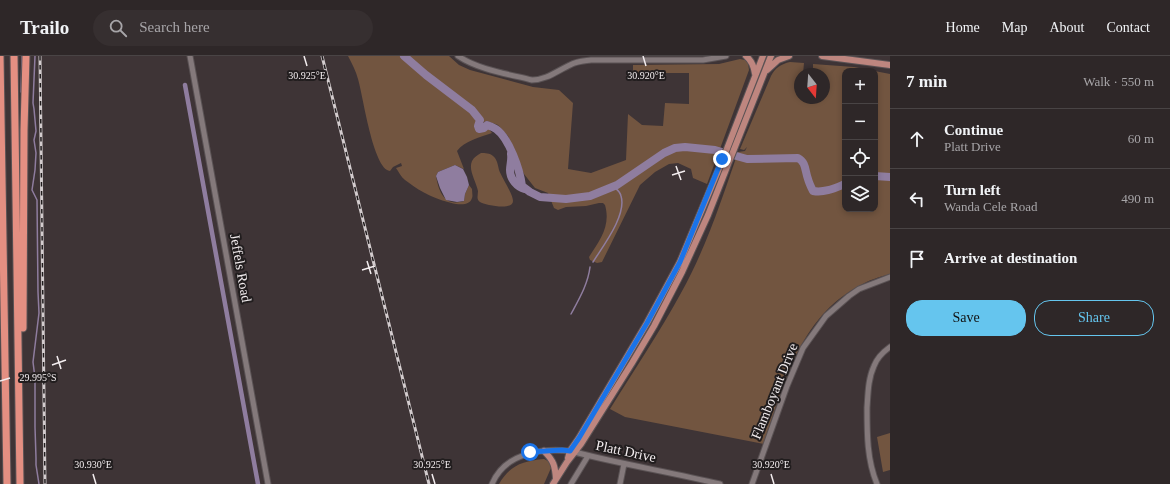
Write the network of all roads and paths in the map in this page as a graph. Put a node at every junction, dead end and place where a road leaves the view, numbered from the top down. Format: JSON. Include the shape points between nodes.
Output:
{"nodes":[{"id":1,"x":0,"y":56,"type":"edge"},
{"id":2,"x":14,"y":56,"type":"edge"},
{"id":3,"x":26,"y":56,"type":"edge"},
{"id":4,"x":190,"y":56,"type":"edge"},
{"id":5,"x":458,"y":56,"type":"edge"},
{"id":6,"x":726,"y":56,"type":"edge"},
{"id":7,"x":746,"y":56,"type":"edge"},
{"id":8,"x":763,"y":56,"type":"edge"},
{"id":9,"x":771,"y":56,"type":"edge"},
{"id":10,"x":789,"y":56,"type":"edge"},
{"id":11,"x":822,"y":56,"type":"edge"},
{"id":12,"x":890,"y":65,"type":"edge"},
{"id":13,"x":764,"y":74,"type":"junction"},
{"id":14,"x":755,"y":78,"type":"junction"},
{"id":15,"x":0,"y":210,"type":"edge"},
{"id":16,"x":3,"y":247,"type":"junction"},
{"id":17,"x":890,"y":277,"type":"edge"},
{"id":18,"x":890,"y":347,"type":"edge"},
{"id":19,"x":19,"y":366,"type":"junction"},
{"id":20,"x":544,"y":451,"type":"junction"},
{"id":21,"x":573,"y":451,"type":"junction"},
{"id":22,"x":588,"y":456,"type":"junction"},
{"id":23,"x":624,"y":464,"type":"junction"},
{"id":24,"x":554,"y":482,"type":"edge"},
{"id":25,"x":7,"y":484,"type":"edge"},
{"id":26,"x":20,"y":484,"type":"edge"},
{"id":27,"x":268,"y":484,"type":"edge"},
{"id":28,"x":492,"y":484,"type":"edge"},
{"id":29,"x":571,"y":484,"type":"edge"},
{"id":30,"x":620,"y":484,"type":"edge"},
{"id":31,"x":720,"y":484,"type":"edge"},
{"id":32,"x":752,"y":484,"type":"edge"},
{"id":33,"x":877,"y":484,"type":"edge"}],
"edges":[{"from":1,"to":16,"type":"highway"},
{"from":2,"to":19,"type":"highway"},
{"from":3,"to":19,"type":"highway","via":[[23,354]]},
{"from":4,"to":27,"type":"street","name":"Jeffels Road"},
{"from":5,"to":6,"type":"street","via":[[480,66],[540,80],[580,61],[703,60]]},
{"from":7,"to":14,"type":"main road","via":[[754,67]]},
{"from":8,"to":14,"type":"main road"},
{"from":9,"to":13,"type":"main road"},
{"from":10,"to":13,"type":"main road","via":[[778,60]]},
{"from":11,"to":12,"type":"main road"},
{"from":13,"to":21,"type":"main road","via":[[694,249],[669,299],[632,363]]},
{"from":14,"to":21,"type":"main road","via":[[680,262]]},
{"from":15,"to":16,"type":"highway"},
{"from":16,"to":25,"type":"highway"},
{"from":17,"to":32,"type":"street","name":"Flamboyant Drive","via":[[849,296],[826,316],[803,348]]},
{"from":18,"to":33,"type":"street","via":[[873,367],[868,391],[868,448]]},
{"from":19,"to":26,"type":"highway"},
{"from":20,"to":21,"type":"street","name":"Platt Drive"},
{"from":20,"to":24,"type":"main road","via":[[554,465]]},
{"from":20,"to":28,"type":"street","name":"Platt Drive","via":[[530,452],[516,458],[502,467]]},
{"from":21,"to":22,"type":"street","name":"Platt Drive"},
{"from":21,"to":24,"type":"main road"},
{"from":22,"to":23,"type":"street","name":"Platt Drive"},
{"from":22,"to":29,"type":"street"},
{"from":23,"to":30,"type":"street"},
{"from":23,"to":31,"type":"street","name":"Platt Drive"}]}
